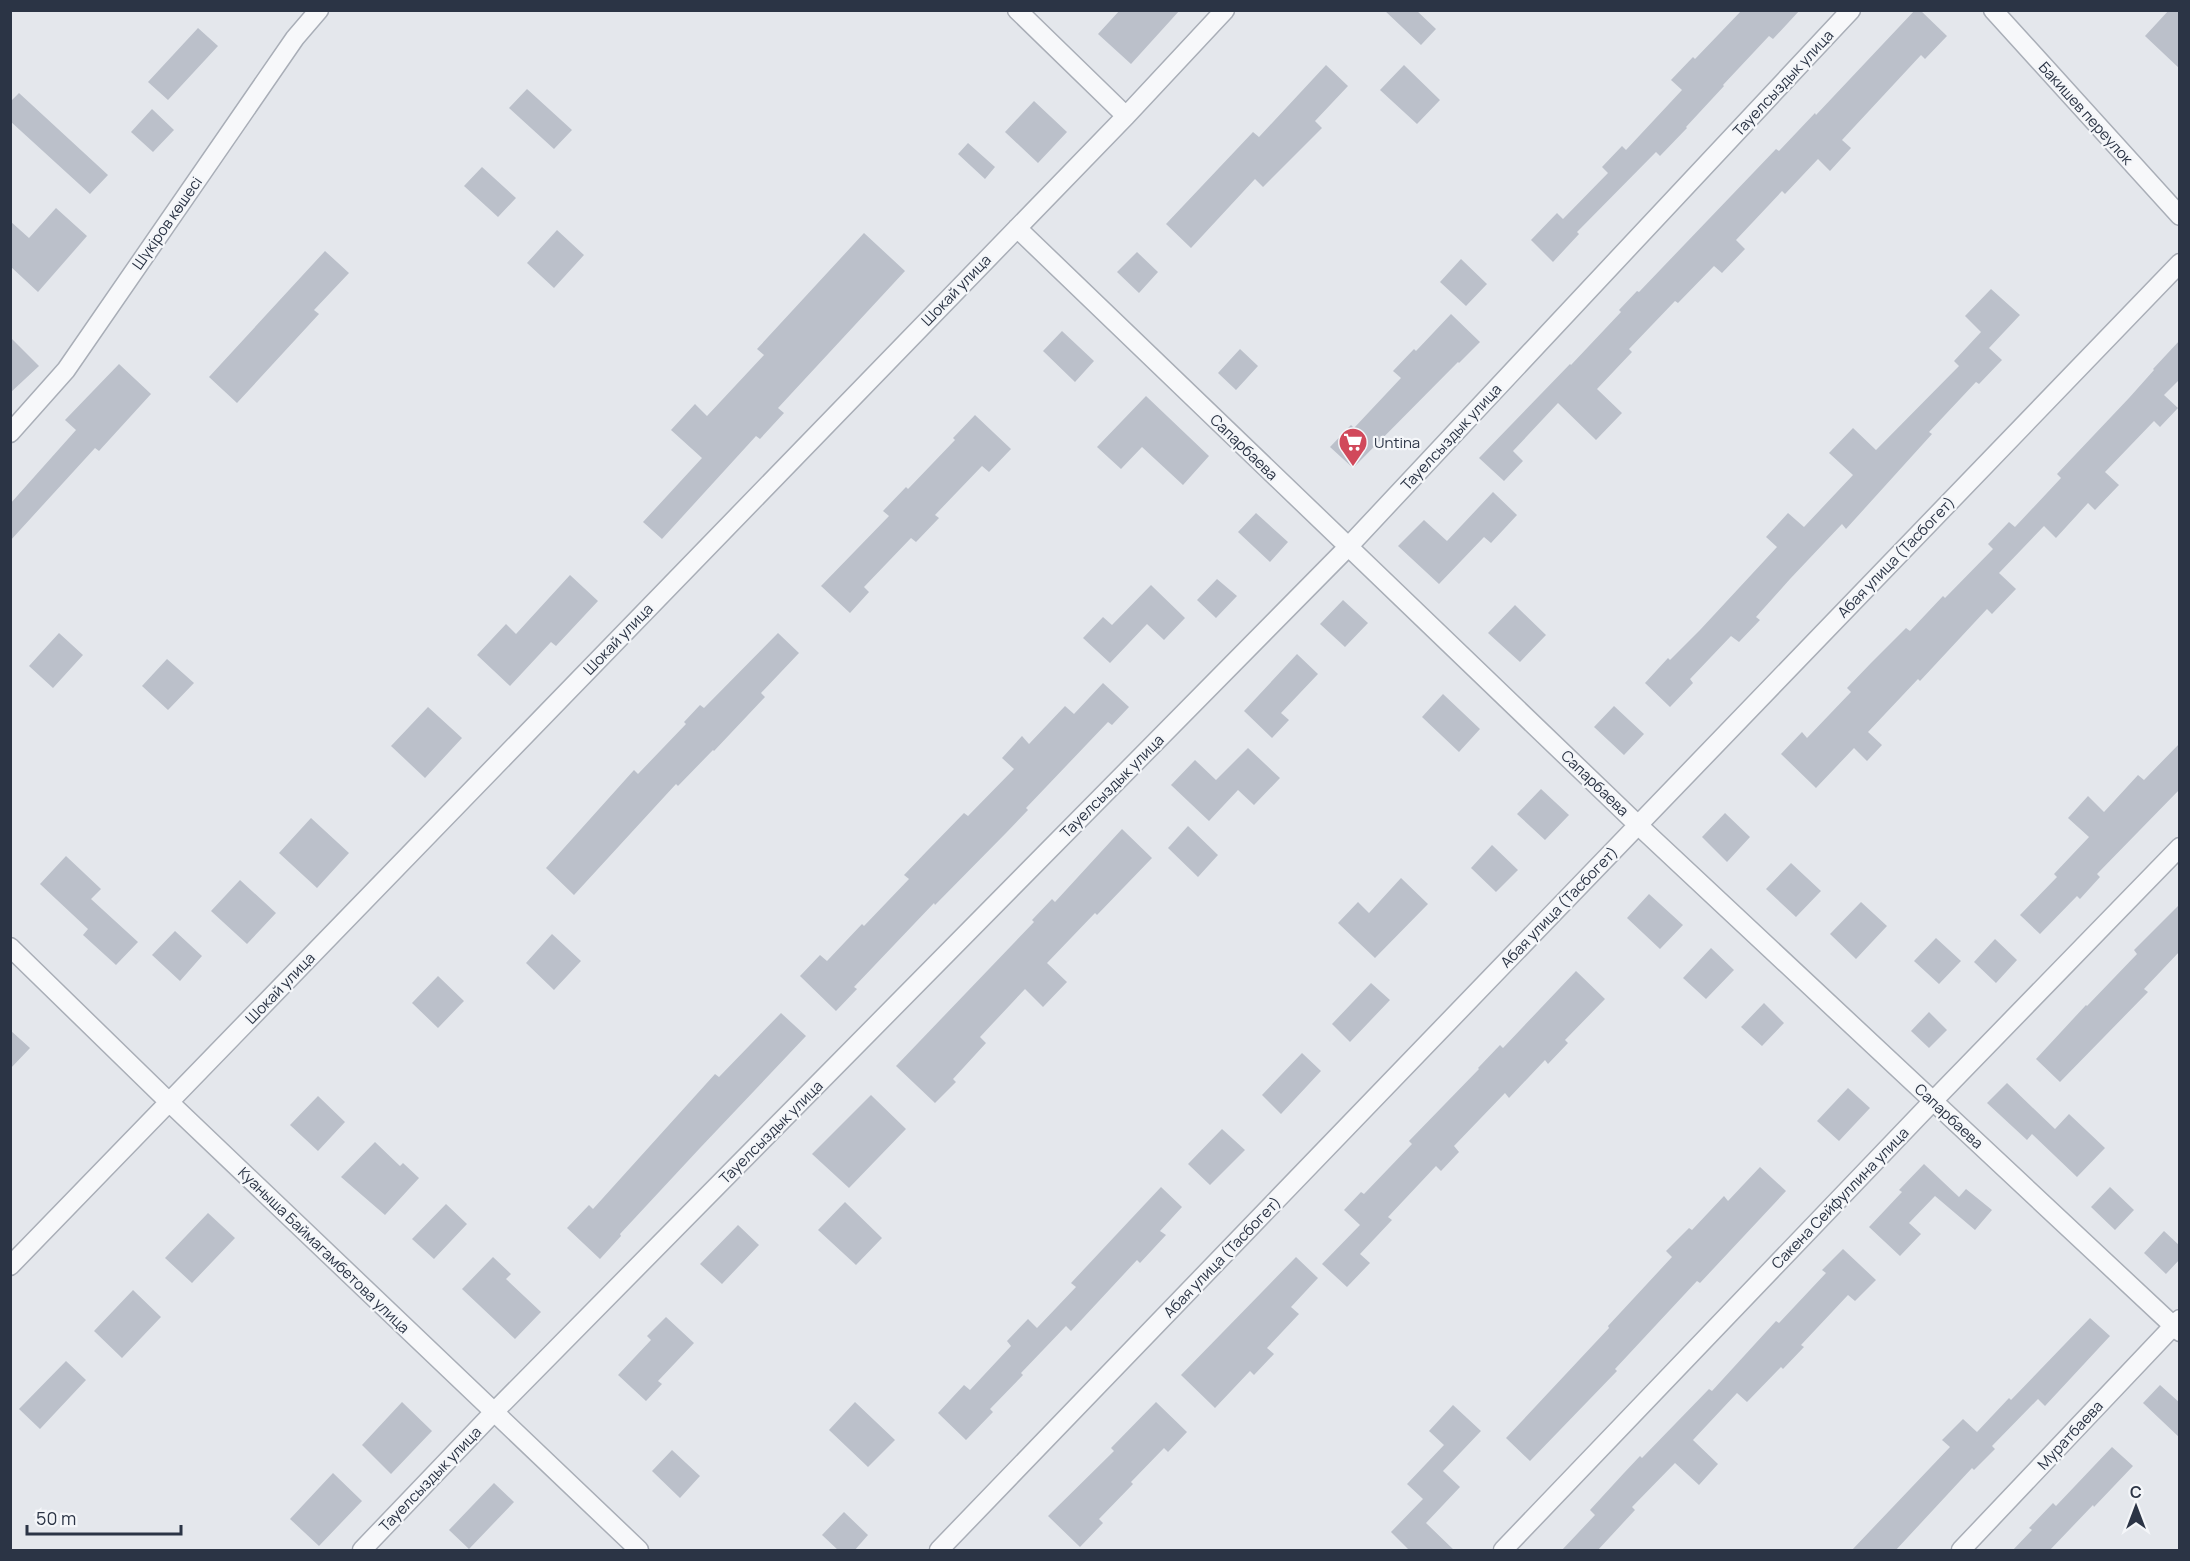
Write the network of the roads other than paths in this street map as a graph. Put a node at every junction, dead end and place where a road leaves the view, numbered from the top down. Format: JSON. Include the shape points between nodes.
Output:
{"nodes":[{"id":1,"x":319,"y":10,"type":"edge"},
{"id":2,"x":1017,"y":10,"type":"edge"},
{"id":3,"x":1225,"y":10,"type":"edge"},
{"id":4,"x":1851,"y":10,"type":"edge"},
{"id":5,"x":1993,"y":10,"type":"edge"},
{"id":6,"x":1126,"y":116,"type":"junction"},
{"id":7,"x":2180,"y":216,"type":"edge"},
{"id":8,"x":1017,"y":228,"type":"junction"},
{"id":9,"x":2180,"y":263,"type":"edge"},
{"id":10,"x":10,"y":433,"type":"edge"},
{"id":11,"x":1348,"y":547,"type":"junction"},
{"id":12,"x":1638,"y":825,"type":"junction"},
{"id":13,"x":2180,"y":847,"type":"edge"},
{"id":14,"x":10,"y":947,"type":"edge"},
{"id":15,"x":1933,"y":1101,"type":"junction"},
{"id":16,"x":170,"y":1102,"type":"junction"},
{"id":17,"x":10,"y":1266,"type":"edge"},
{"id":18,"x":2177,"y":1325,"type":"edge"},
{"id":19,"x":494,"y":1412,"type":"junction"},
{"id":20,"x":362,"y":1551,"type":"edge"},
{"id":21,"x":639,"y":1551,"type":"edge"},
{"id":22,"x":939,"y":1551,"type":"edge"},
{"id":23,"x":1503,"y":1551,"type":"edge"},
{"id":24,"x":1961,"y":1551,"type":"edge"}],
"edges":[{"from":1,"to":10,"type":"street","name":"Шүкіров көшесі","via":[[66,370]]},
{"from":2,"to":6,"type":"street"},
{"from":3,"to":6,"type":"street","name":"Шокай улица"},
{"from":4,"to":11,"type":"street","name":"Тауелсыздык улица"},
{"from":5,"to":7,"type":"street","name":"Бакишев переулок"},
{"from":6,"to":8,"type":"street","name":"Шокай улица"},
{"from":8,"to":11,"type":"street","name":"Сапарбаева"},
{"from":8,"to":16,"type":"street","name":"Шокай улица"},
{"from":9,"to":12,"type":"street","name":"Абая улица (Тасбогет)"},
{"from":11,"to":12,"type":"street","name":"Сапарбаева"},
{"from":11,"to":19,"type":"street","name":"Тауелсыздык улица"},
{"from":12,"to":15,"type":"street","name":"Сапарбаева"},
{"from":12,"to":22,"type":"street","name":"Абая улица (Тасбогет)"},
{"from":13,"to":15,"type":"street","name":"Сакена Сейфуллина улица"},
{"from":14,"to":16,"type":"street","name":"Куаныша Баймагамбетова улица"},
{"from":15,"to":18,"type":"street","name":"Сапарбаева"},
{"from":15,"to":23,"type":"street","name":"Сакена Сейфуллина улица"},
{"from":16,"to":17,"type":"street","name":"Шокай улица"},
{"from":16,"to":19,"type":"street","name":"Куаныша Баймагамбетова улица"},
{"from":18,"to":24,"type":"street","name":"Муратбаева"},
{"from":19,"to":20,"type":"street","name":"Тауелсыздык улица"},
{"from":19,"to":21,"type":"street","name":"Куаныша Баймагамбетова улица"}]}
